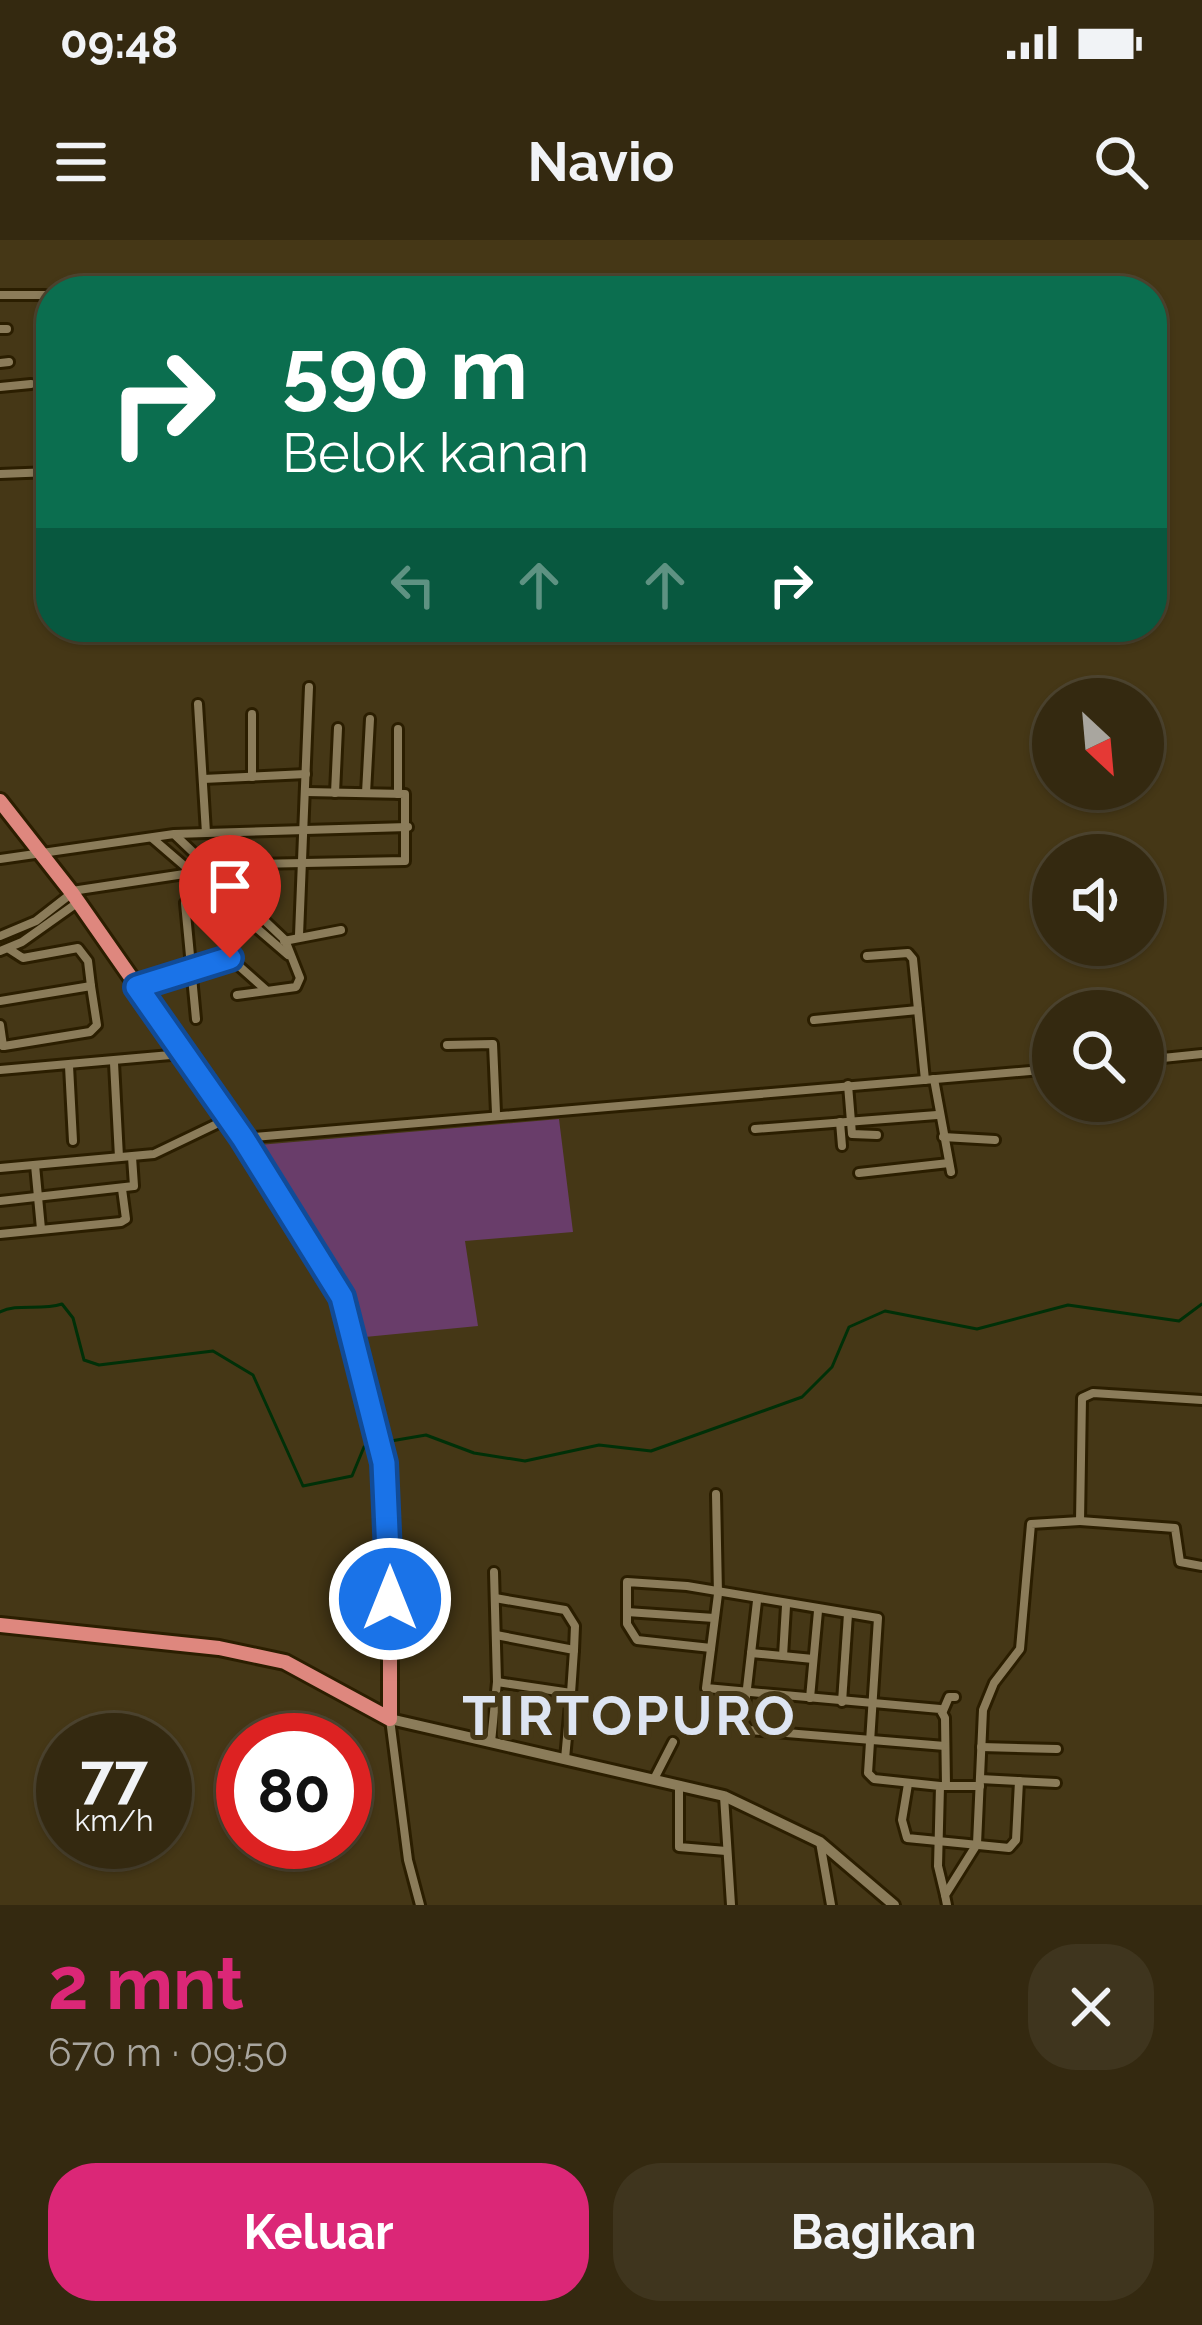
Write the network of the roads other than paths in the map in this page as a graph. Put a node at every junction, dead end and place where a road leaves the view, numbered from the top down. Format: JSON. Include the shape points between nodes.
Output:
{"nodes":[{"id":1,"x":0,"y":295,"type":"edge"},
{"id":2,"x":36,"y":295,"type":"edge"},
{"id":3,"x":31,"y":384,"type":"dead end"},
{"id":4,"x":0,"y":387,"type":"edge"},
{"id":5,"x":36,"y":473,"type":"edge"},
{"id":6,"x":0,"y":474,"type":"edge"},
{"id":7,"x":309,"y":686,"type":"dead end"},
{"id":8,"x":199,"y":704,"type":"dead end"},
{"id":9,"x":252,"y":714,"type":"dead end"},
{"id":10,"x":370,"y":719,"type":"dead end"},
{"id":11,"x":338,"y":728,"type":"dead end"},
{"id":12,"x":398,"y":729,"type":"dead end"},
{"id":13,"x":306,"y":774,"type":"junction"},
{"id":14,"x":252,"y":777,"type":"junction"},
{"id":15,"x":203,"y":779,"type":"junction"},
{"id":16,"x":306,"y":792,"type":"junction"},
{"id":17,"x":335,"y":793,"type":"junction"},
{"id":18,"x":366,"y":794,"type":"junction"},
{"id":19,"x":398,"y":794,"type":"junction"},
{"id":20,"x":0,"y":801,"type":"edge"},
{"id":21,"x":306,"y":826,"type":"junction"},
{"id":22,"x":407,"y":826,"type":"junction"},
{"id":23,"x":206,"y":833,"type":"junction"},
{"id":24,"x":174,"y":834,"type":"junction"},
{"id":25,"x":152,"y":838,"type":"junction"},
{"id":26,"x":40,"y":851,"type":"junction"},
{"id":27,"x":0,"y":859,"type":"edge"},
{"id":28,"x":301,"y":863,"type":"junction"},
{"id":29,"x":206,"y":865,"type":"junction"},
{"id":30,"x":191,"y":873,"type":"junction"},
{"id":31,"x":74,"y":896,"type":"junction"},
{"id":32,"x":184,"y":903,"type":"dead end"},
{"id":33,"x":230,"y":908,"type":"junction"},
{"id":34,"x":38,"y":925,"type":"junction"},
{"id":35,"x":341,"y":930,"type":"dead end"},
{"id":36,"x":299,"y":934,"type":"junction"},
{"id":37,"x":0,"y":936,"type":"edge"},
{"id":38,"x":285,"y":940,"type":"junction"},
{"id":39,"x":276,"y":948,"type":"junction"},
{"id":40,"x":4,"y":950,"type":"edge"},
{"id":41,"x":290,"y":956,"type":"junction"},
{"id":42,"x":867,"y":956,"type":"dead end"},
{"id":43,"x":230,"y":958,"type":"junction"},
{"id":44,"x":192,"y":969,"type":"junction"},
{"id":45,"x":91,"y":986,"type":"junction"},
{"id":46,"x":137,"y":987,"type":"junction"},
{"id":47,"x":267,"y":991,"type":"junction"},
{"id":48,"x":237,"y":995,"type":"dead end"},
{"id":49,"x":0,"y":1001,"type":"edge"},
{"id":50,"x":918,"y":1010,"type":"junction"},
{"id":51,"x":196,"y":1019,"type":"dead end"},
{"id":52,"x":814,"y":1020,"type":"dead end"},
{"id":53,"x":0,"y":1025,"type":"edge"},
{"id":54,"x":447,"y":1045,"type":"dead end"},
{"id":55,"x":2,"y":1046,"type":"edge"},
{"id":56,"x":184,"y":1053,"type":"junction"},
{"id":57,"x":1202,"y":1054,"type":"edge"},
{"id":58,"x":1164,"y":1058,"type":"edge"},
{"id":59,"x":114,"y":1063,"type":"junction"},
{"id":60,"x":69,"y":1066,"type":"junction"},
{"id":61,"x":0,"y":1070,"type":"edge"},
{"id":62,"x":1032,"y":1071,"type":"edge"},
{"id":63,"x":929,"y":1079,"type":"junction"},
{"id":64,"x":848,"y":1085,"type":"junction"},
{"id":65,"x":496,"y":1113,"type":"junction"},
{"id":66,"x":938,"y":1115,"type":"junction"},
{"id":67,"x":227,"y":1119,"type":"junction"},
{"id":68,"x":845,"y":1121,"type":"junction"},
{"id":69,"x":755,"y":1129,"type":"dead end"},
{"id":70,"x":877,"y":1135,"type":"dead end"},
{"id":71,"x":943,"y":1137,"type":"junction"},
{"id":72,"x":243,"y":1138,"type":"junction"},
{"id":73,"x":995,"y":1140,"type":"dead end"},
{"id":74,"x":74,"y":1141,"type":"dead end"},
{"id":75,"x":842,"y":1146,"type":"dead end"},
{"id":76,"x":119,"y":1157,"type":"junction"},
{"id":77,"x":132,"y":1157,"type":"junction"},
{"id":78,"x":35,"y":1165,"type":"junction"},
{"id":79,"x":0,"y":1168,"type":"edge"},
{"id":80,"x":860,"y":1173,"type":"dead end"},
{"id":81,"x":122,"y":1189,"type":"junction"},
{"id":82,"x":37,"y":1197,"type":"junction"},
{"id":83,"x":0,"y":1201,"type":"edge"},
{"id":84,"x":41,"y":1229,"type":"junction"},
{"id":85,"x":0,"y":1234,"type":"edge"},
{"id":86,"x":1202,"y":1400,"type":"edge"},
{"id":87,"x":716,"y":1493,"type":"dead end"},
{"id":88,"x":1080,"y":1522,"type":"junction"},
{"id":89,"x":1202,"y":1565,"type":"edge"},
{"id":90,"x":494,"y":1572,"type":"dead end"},
{"id":91,"x":718,"y":1594,"type":"junction"},
{"id":92,"x":494,"y":1598,"type":"junction"},
{"id":93,"x":757,"y":1601,"type":"junction"},
{"id":94,"x":786,"y":1606,"type":"junction"},
{"id":95,"x":818,"y":1611,"type":"junction"},
{"id":96,"x":627,"y":1612,"type":"junction"},
{"id":97,"x":848,"y":1614,"type":"junction"},
{"id":98,"x":714,"y":1618,"type":"junction"},
{"id":99,"x":0,"y":1625,"type":"edge"},
{"id":100,"x":496,"y":1635,"type":"junction"},
{"id":101,"x":711,"y":1648,"type":"junction"},
{"id":102,"x":574,"y":1650,"type":"junction"},
{"id":103,"x":751,"y":1653,"type":"junction"},
{"id":104,"x":784,"y":1656,"type":"junction"},
{"id":105,"x":813,"y":1659,"type":"junction"},
{"id":106,"x":497,"y":1682,"type":"junction"},
{"id":107,"x":571,"y":1693,"type":"junction"},
{"id":108,"x":746,"y":1694,"type":"junction"},
{"id":109,"x":955,"y":1697,"type":"dead end"},
{"id":110,"x":810,"y":1698,"type":"junction"},
{"id":111,"x":842,"y":1702,"type":"junction"},
{"id":112,"x":873,"y":1704,"type":"junction"},
{"id":113,"x":943,"y":1712,"type":"junction"},
{"id":114,"x":390,"y":1719,"type":"junction"},
{"id":115,"x":871,"y":1741,"type":"junction"},
{"id":116,"x":491,"y":1742,"type":"junction"},
{"id":117,"x":673,"y":1742,"type":"dead end"},
{"id":118,"x":945,"y":1746,"type":"junction"},
{"id":119,"x":981,"y":1747,"type":"junction"},
{"id":120,"x":1057,"y":1749,"type":"dead end"},
{"id":121,"x":565,"y":1759,"type":"junction"},
{"id":122,"x":654,"y":1779,"type":"junction"},
{"id":123,"x":1019,"y":1781,"type":"junction"},
{"id":124,"x":980,"y":1782,"type":"junction"},
{"id":125,"x":1056,"y":1783,"type":"dead end"},
{"id":126,"x":908,"y":1784,"type":"junction"},
{"id":127,"x":679,"y":1785,"type":"junction"},
{"id":128,"x":943,"y":1786,"type":"junction"},
{"id":129,"x":724,"y":1796,"type":"junction"},
{"id":130,"x":940,"y":1839,"type":"junction"},
{"id":131,"x":820,"y":1842,"type":"junction"},
{"id":132,"x":977,"y":1844,"type":"junction"},
{"id":133,"x":725,"y":1851,"type":"junction"},
{"id":134,"x":946,"y":1900,"type":"edge"},
{"id":135,"x":420,"y":1905,"type":"edge"},
{"id":136,"x":731,"y":1905,"type":"edge"},
{"id":137,"x":831,"y":1905,"type":"edge"},
{"id":138,"x":894,"y":1905,"type":"edge"}],
"edges":[{"from":1,"to":2,"type":"street"},
{"from":3,"to":4,"type":"street"},
{"from":5,"to":6,"type":"street"},
{"from":7,"to":13,"type":"street"},
{"from":8,"to":15,"type":"street"},
{"from":9,"to":14,"type":"street"},
{"from":10,"to":18,"type":"street"},
{"from":11,"to":17,"type":"street"},
{"from":12,"to":19,"type":"street"},
{"from":13,"to":14,"type":"street"},
{"from":13,"to":16,"type":"street"},
{"from":14,"to":15,"type":"street"},
{"from":15,"to":23,"type":"street"},
{"from":16,"to":17,"type":"street"},
{"from":16,"to":21,"type":"street"},
{"from":17,"to":18,"type":"street"},
{"from":18,"to":19,"type":"street"},
{"from":19,"to":22,"type":"street","via":[[407,796]]},
{"from":20,"to":26,"type":"highway"},
{"from":21,"to":22,"type":"street"},
{"from":21,"to":23,"type":"street"},
{"from":21,"to":28,"type":"street"},
{"from":22,"to":28,"type":"street","via":[[402,863]]},
{"from":23,"to":24,"type":"street"},
{"from":24,"to":25,"type":"street"},
{"from":24,"to":29,"type":"street"},
{"from":25,"to":26,"type":"street"},
{"from":25,"to":30,"type":"street"},
{"from":26,"to":27,"type":"street"},
{"from":26,"to":31,"type":"highway"},
{"from":28,"to":29,"type":"street"},
{"from":28,"to":36,"type":"street"},
{"from":29,"to":30,"type":"street"},
{"from":29,"to":38,"type":"street"},
{"from":30,"to":31,"type":"street"},
{"from":30,"to":33,"type":"street"},
{"from":31,"to":34,"type":"street"},
{"from":31,"to":46,"type":"highway"},
{"from":32,"to":44,"type":"street"},
{"from":33,"to":39,"type":"street"},
{"from":33,"to":43,"type":"street"},
{"from":34,"to":37,"type":"street"},
{"from":34,"to":40,"type":"street"},
{"from":35,"to":36,"type":"street"},
{"from":36,"to":38,"type":"street"},
{"from":38,"to":39,"type":"street"},
{"from":38,"to":41,"type":"street"},
{"from":39,"to":41,"type":"street"},
{"from":40,"to":45,"type":"street","via":[[23,958],[78,949]]},
{"from":41,"to":47,"type":"street","via":[[301,984]]},
{"from":42,"to":50,"type":"street","via":[[912,956]]},
{"from":43,"to":44,"type":"street"},
{"from":43,"to":47,"type":"street"},
{"from":44,"to":46,"type":"street"},
{"from":44,"to":51,"type":"street"},
{"from":45,"to":49,"type":"street"},
{"from":45,"to":55,"type":"street","via":[[95,1030]]},
{"from":46,"to":56,"type":"highway"},
{"from":47,"to":48,"type":"street"},
{"from":50,"to":52,"type":"street"},
{"from":50,"to":63,"type":"street"},
{"from":53,"to":55,"type":"street"},
{"from":54,"to":65,"type":"street","via":[[493,1043]]},
{"from":56,"to":59,"type":"street"},
{"from":56,"to":67,"type":"highway"},
{"from":57,"to":58,"type":"street"},
{"from":59,"to":60,"type":"street"},
{"from":59,"to":76,"type":"street"},
{"from":60,"to":61,"type":"street"},
{"from":60,"to":74,"type":"street"},
{"from":62,"to":63,"type":"street"},
{"from":63,"to":64,"type":"street"},
{"from":63,"to":66,"type":"street"},
{"from":64,"to":65,"type":"street"},
{"from":64,"to":68,"type":"street"},
{"from":65,"to":72,"type":"street"},
{"from":66,"to":68,"type":"street"},
{"from":66,"to":71,"type":"street"},
{"from":67,"to":72,"type":"highway"},
{"from":67,"to":77,"type":"street"},
{"from":68,"to":69,"type":"street"},
{"from":68,"to":70,"type":"street","via":[[854,1136]]},
{"from":68,"to":75,"type":"street"},
{"from":71,"to":73,"type":"street"},
{"from":71,"to":80,"type":"street","via":[[950,1167]]},
{"from":72,"to":114,"type":"highway","via":[[342,1297],[380,1447],[390,1519]]},
{"from":76,"to":77,"type":"street"},
{"from":76,"to":78,"type":"street"},
{"from":77,"to":81,"type":"street","via":[[137,1184]]},
{"from":78,"to":79,"type":"street"},
{"from":78,"to":82,"type":"street"},
{"from":81,"to":82,"type":"street"},
{"from":81,"to":84,"type":"street","via":[[121,1222]]},
{"from":82,"to":83,"type":"street"},
{"from":82,"to":84,"type":"street"},
{"from":84,"to":85,"type":"street"},
{"from":86,"to":88,"type":"street","via":[[1083,1395]]},
{"from":87,"to":91,"type":"street"},
{"from":88,"to":89,"type":"street","via":[[1175,1528],[1180,1562]]},
{"from":88,"to":119,"type":"street","via":[[1030,1524],[1020,1649],[990,1689]]},
{"from":90,"to":92,"type":"street"},
{"from":91,"to":93,"type":"street"},
{"from":91,"to":96,"type":"street","via":[[632,1579],[625,1585]]},
{"from":91,"to":98,"type":"street"},
{"from":92,"to":100,"type":"street"},
{"from":92,"to":102,"type":"street","via":[[565,1610],[575,1626]]},
{"from":93,"to":94,"type":"street"},
{"from":93,"to":103,"type":"street"},
{"from":94,"to":95,"type":"street"},
{"from":94,"to":104,"type":"street"},
{"from":95,"to":97,"type":"street"},
{"from":95,"to":105,"type":"street"},
{"from":96,"to":98,"type":"street"},
{"from":96,"to":101,"type":"street","via":[[629,1630],[643,1643]]},
{"from":97,"to":111,"type":"street"},
{"from":97,"to":112,"type":"street","via":[[880,1622]]},
{"from":98,"to":101,"type":"street"},
{"from":99,"to":114,"type":"highway","via":[[285,1662]]},
{"from":100,"to":102,"type":"street"},
{"from":100,"to":106,"type":"street"},
{"from":101,"to":108,"type":"street","via":[[706,1688]]},
{"from":102,"to":107,"type":"street"},
{"from":103,"to":104,"type":"street"},
{"from":103,"to":108,"type":"street"},
{"from":104,"to":105,"type":"street"},
{"from":105,"to":110,"type":"street"},
{"from":106,"to":107,"type":"street"},
{"from":106,"to":116,"type":"street"},
{"from":107,"to":121,"type":"street"},
{"from":108,"to":110,"type":"street"},
{"from":108,"to":115,"type":"street","via":[[749,1730]]},
{"from":109,"to":113,"type":"street"},
{"from":110,"to":111,"type":"street"},
{"from":111,"to":112,"type":"street"},
{"from":112,"to":113,"type":"street"},
{"from":112,"to":115,"type":"street"},
{"from":113,"to":118,"type":"street"},
{"from":114,"to":116,"type":"street"},
{"from":114,"to":135,"type":"street"},
{"from":115,"to":118,"type":"street"},
{"from":115,"to":126,"type":"street","via":[[868,1776]]},
{"from":116,"to":121,"type":"street"},
{"from":117,"to":122,"type":"street"},
{"from":118,"to":128,"type":"street"},
{"from":119,"to":120,"type":"street"},
{"from":119,"to":124,"type":"street"},
{"from":121,"to":122,"type":"street"},
{"from":122,"to":127,"type":"street"},
{"from":123,"to":124,"type":"street"},
{"from":123,"to":125,"type":"street"},
{"from":123,"to":132,"type":"street","via":[[1015,1844]]},
{"from":124,"to":128,"type":"street"},
{"from":124,"to":132,"type":"street"},
{"from":126,"to":128,"type":"street"},
{"from":126,"to":130,"type":"street","via":[[902,1832]]},
{"from":127,"to":129,"type":"street"},
{"from":127,"to":133,"type":"street","via":[[679,1847]]},
{"from":128,"to":130,"type":"street"},
{"from":129,"to":131,"type":"street"},
{"from":129,"to":133,"type":"street"},
{"from":130,"to":132,"type":"street"},
{"from":130,"to":134,"type":"street"},
{"from":131,"to":137,"type":"street"},
{"from":131,"to":138,"type":"street"},
{"from":132,"to":134,"type":"street"},
{"from":133,"to":136,"type":"street"}]}
